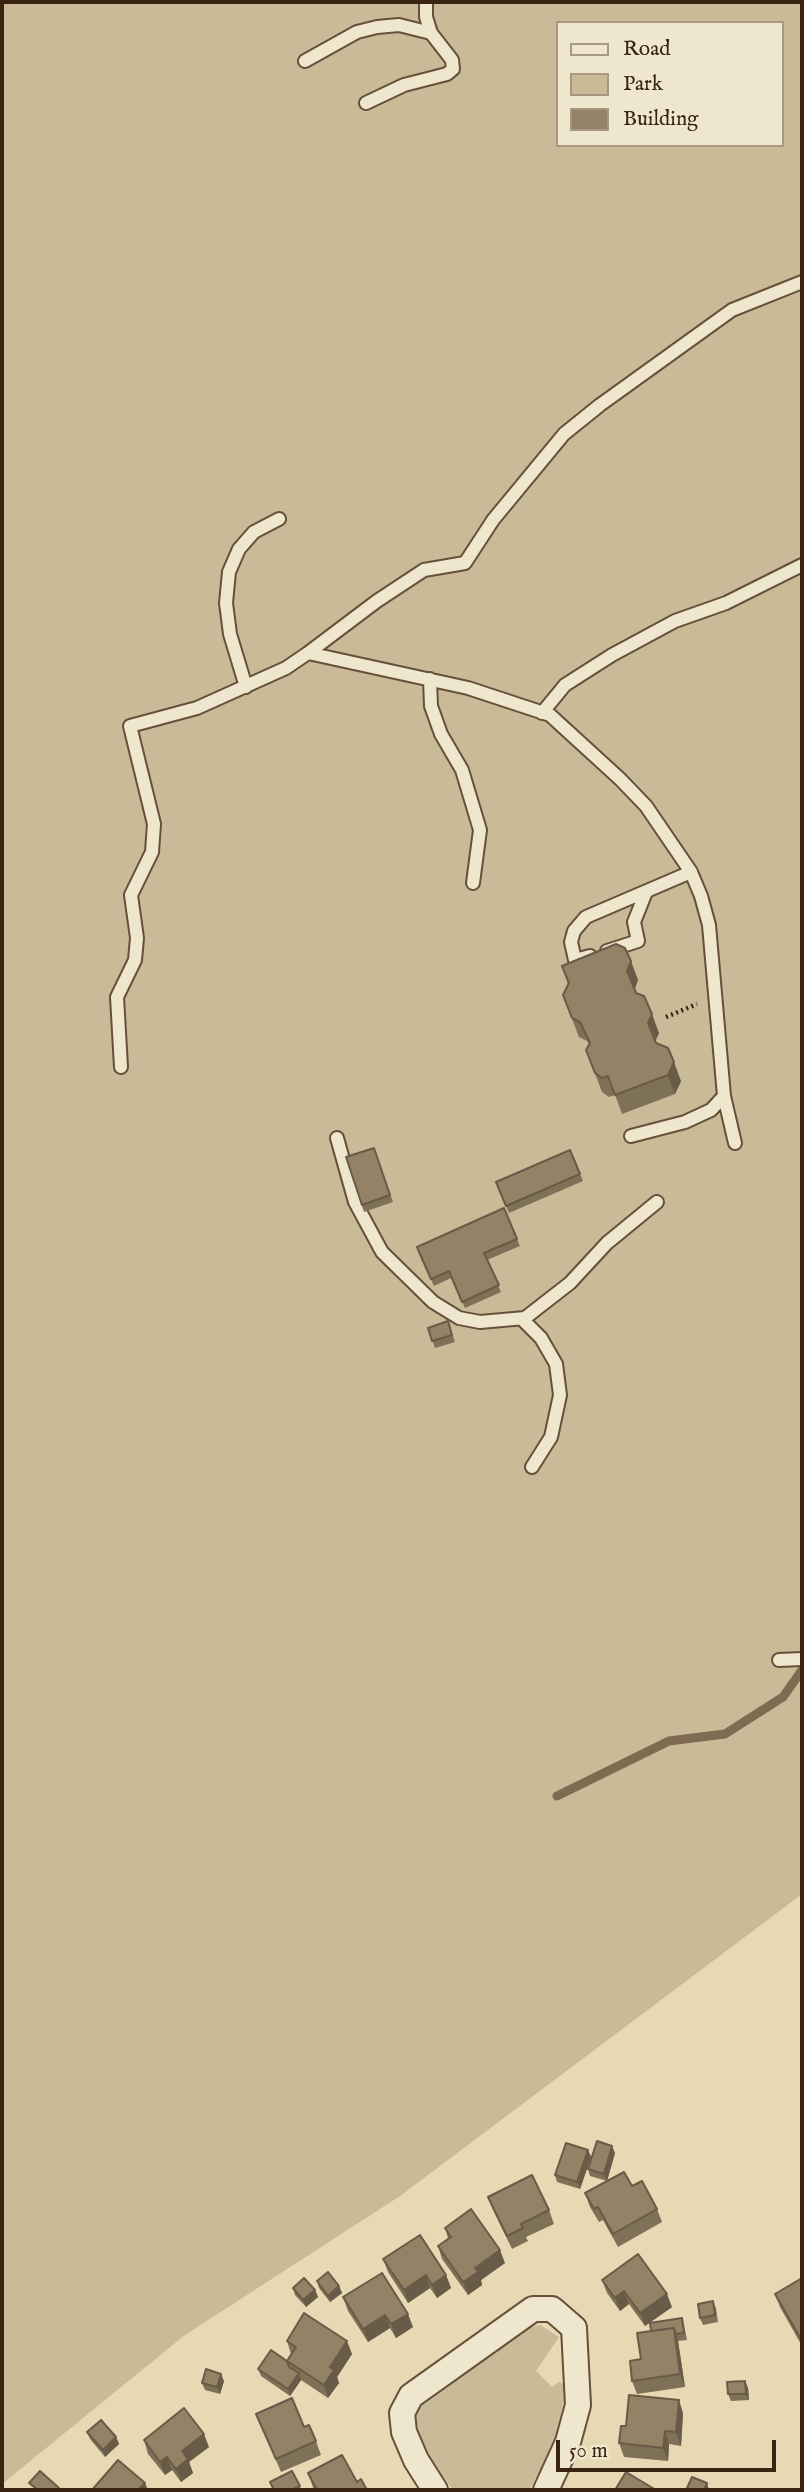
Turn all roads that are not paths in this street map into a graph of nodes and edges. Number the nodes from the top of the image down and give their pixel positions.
1 (426, 2) edge
2 (432, 33) junction
3 (304, 61) dead end
4 (366, 103) dead end
5 (802, 282) edge
6 (279, 519) dead end
7 (802, 565) edge
8 (308, 653) junction
9 (430, 679) junction
10 (246, 687) junction
11 (542, 713) junction
12 (691, 872) junction
13 (473, 883) dead end
14 (646, 892) junction
15 (121, 1066) dead end
16 (724, 1096) junction
17 (631, 1136) dead end
18 (337, 1138) dead end
19 (735, 1143) dead end
20 (657, 1202) dead end
21 (522, 1319) junction
22 (532, 1467) dead end
23 (800, 1659) edge
24 (779, 1660) dead end
25 (435, 2490) edge
26 (546, 2490) edge

1 - 2 lane
2 - 3 lane
2 - 4 lane
5 - 8 lane
6 - 10 lane
7 - 11 lane
8 - 9 lane
8 - 10 lane
9 - 11 lane
9 - 13 lane
10 - 15 lane
11 - 12 lane
12 - 14 lane
12 - 16 lane
14 - 14 lane
16 - 17 lane
16 - 19 lane
18 - 21 lane
20 - 21 lane
21 - 22 lane
23 - 24 lane
25 - 26 street

